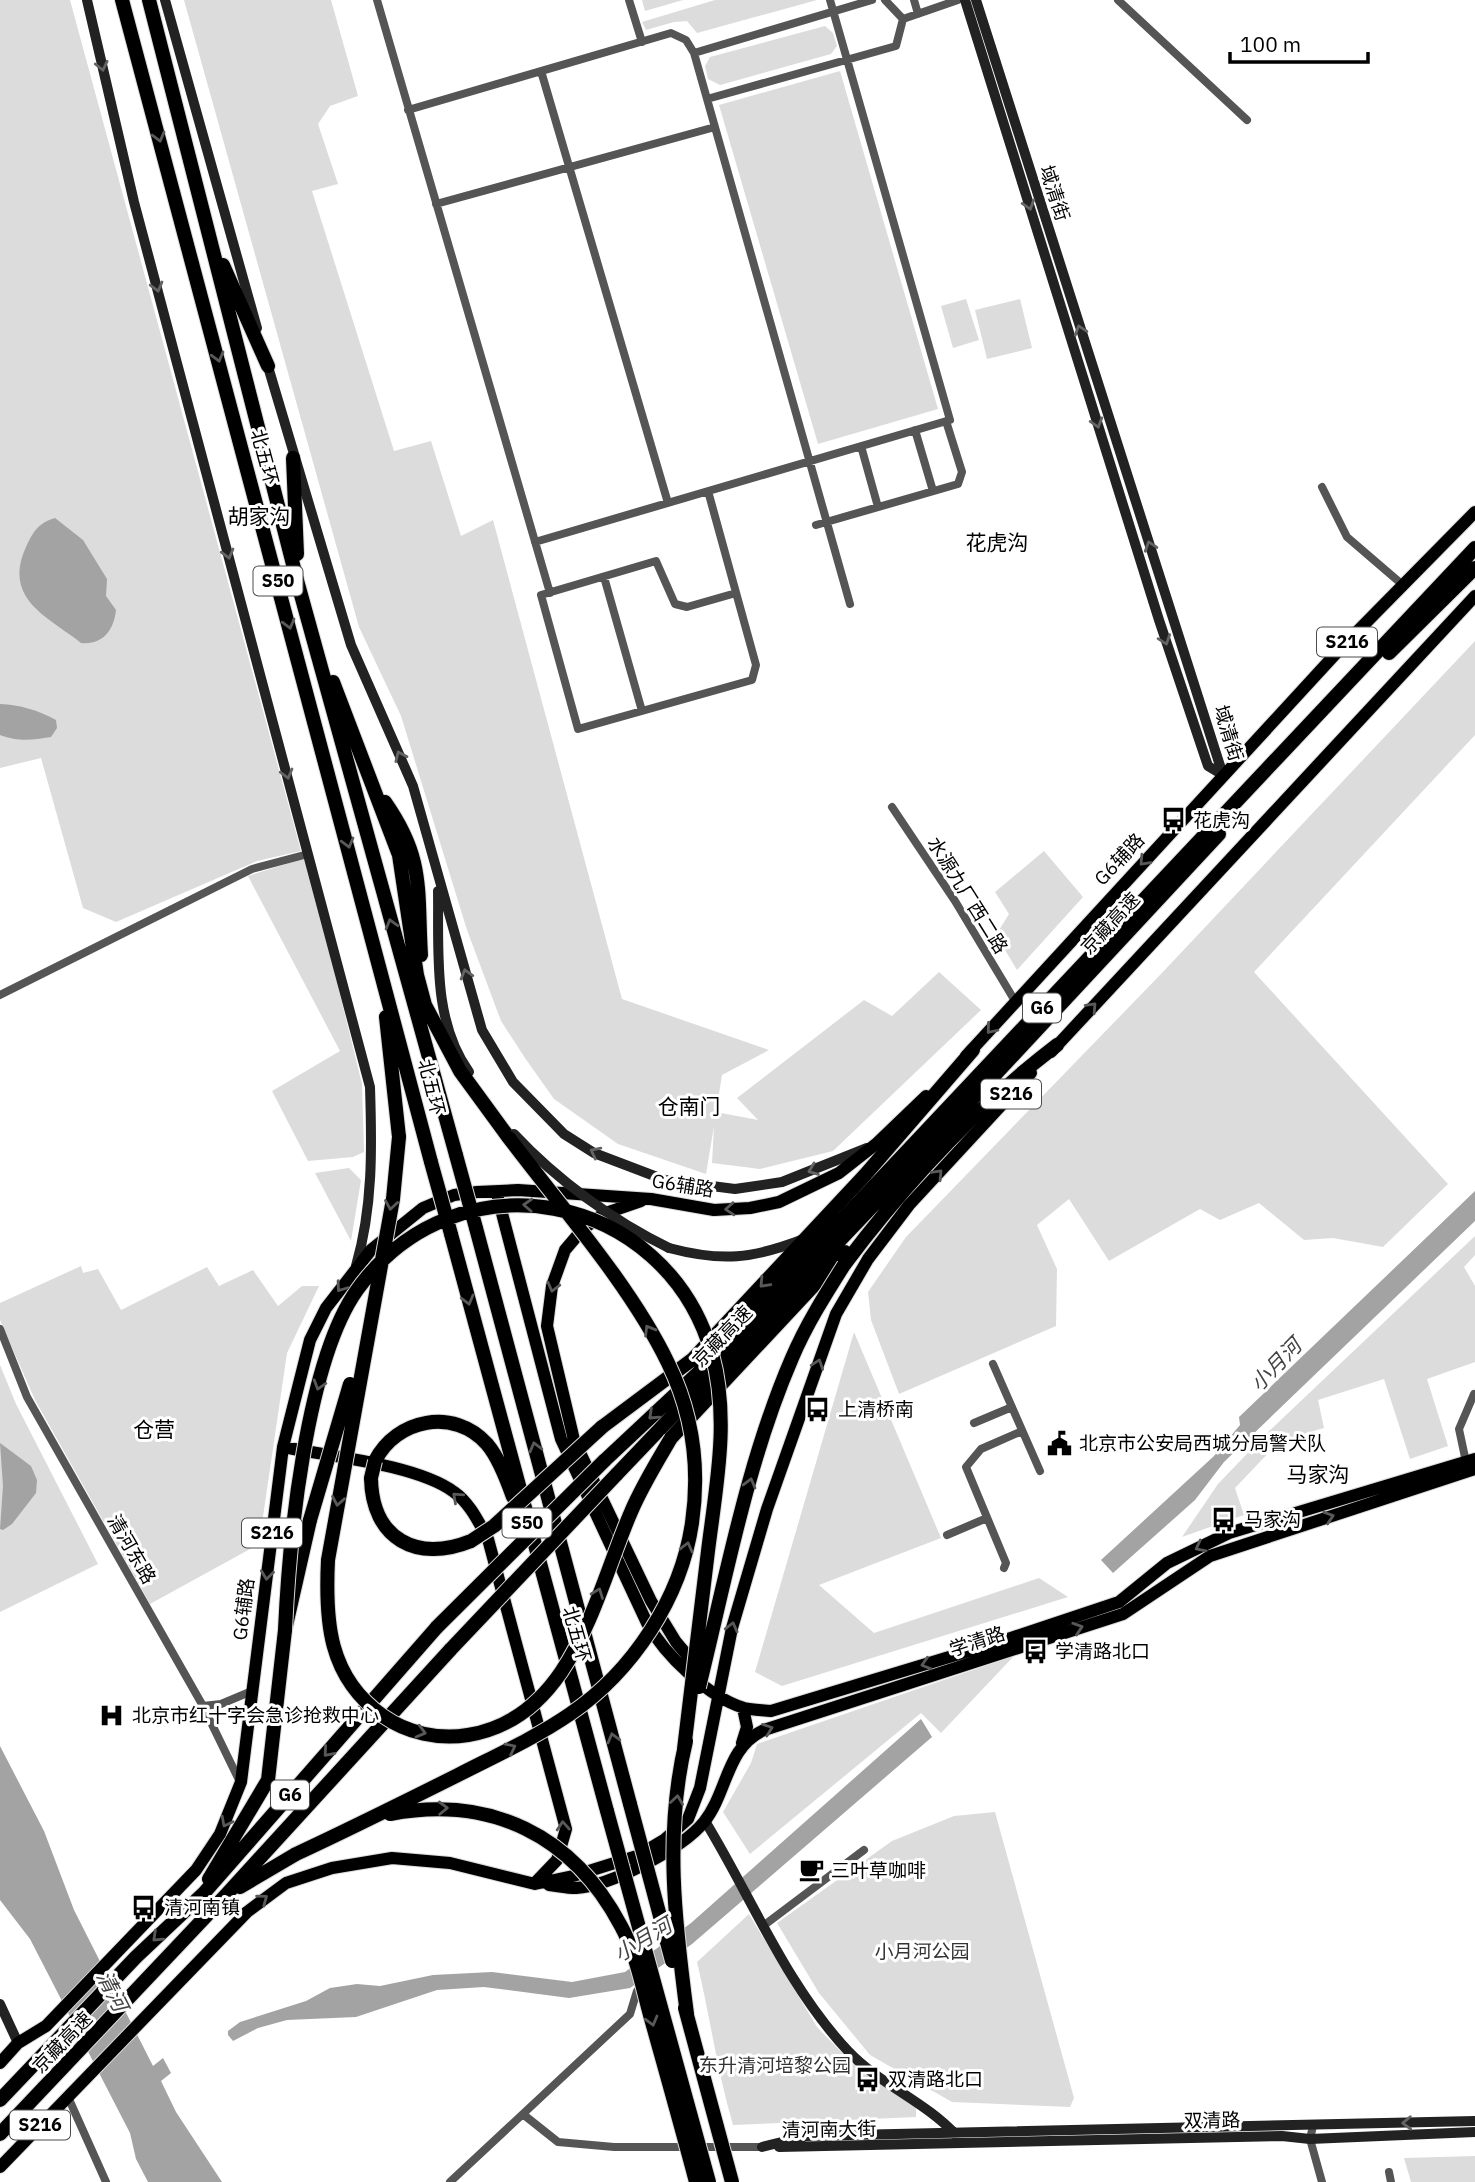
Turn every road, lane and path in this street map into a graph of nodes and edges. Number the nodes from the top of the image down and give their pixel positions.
1 (87, 0) edge
2 (122, 0) edge
3 (149, 0) edge
4 (166, 0) edge
5 (377, 0) edge
6 (629, 0) edge
7 (830, 0) edge
8 (872, 0) edge
9 (885, 0) edge
10 (914, 0) edge
11 (958, 0) edge
12 (965, 0) edge
13 (976, 0) edge
14 (1118, 0) edge
15 (833, 12) junction
16 (918, 14) junction
17 (903, 19) junction
18 (642, 42) junction
19 (694, 53) junction
20 (847, 60) junction
21 (541, 71) junction
22 (707, 99) junction
23 (408, 110) junction
24 (1247, 120) dead end
25 (715, 127) junction
26 (570, 167) junction
27 (436, 204) junction
28 (206, 226) junction
29 (268, 366) junction
30 (946, 421) junction
31 (915, 430) junction
32 (861, 446) junction
33 (293, 458) junction
34 (809, 461) junction
35 (1322, 487) dead end
36 (708, 491) junction
37 (933, 491) junction
38 (668, 503) junction
39 (878, 507) junction
40 (1475, 512) edge
41 (827, 522) junction
42 (816, 525) dead end
43 (535, 542) junction
44 (1475, 548) edge
45 (1475, 568) edge
46 (604, 577) junction
47 (1404, 586) junction
48 (300, 591) junction
49 (550, 593) junction
50 (736, 593) junction
51 (1475, 596) edge
52 (850, 604) dead end
53 (642, 711) junction
54 (1223, 775) junction
55 (892, 807) dead end
56 (308, 854) junction
57 (438, 877) junction
58 (376, 947) junction
59 (0, 995) edge
60 (1015, 1001) junction
61 (1057, 1045) junction
62 (973, 1050) junction
63 (512, 1136) junction
64 (876, 1144) junction
65 (496, 1191) junction
66 (651, 1199) junction
67 (882, 1214) junction
68 (804, 1239) junction
69 (356, 1266) junction
70 (0, 1329) edge
71 (365, 1339) junction
72 (993, 1364) dead end
73 (1474, 1394) edge
74 (1012, 1407) junction
75 (974, 1423) dead end
76 (1023, 1430) junction
77 (284, 1447) junction
78 (1472, 1463) edge
79 (1040, 1471) dead end
80 (987, 1518) junction
81 (947, 1535) dead end
82 (1004, 1568) dead end
83 (554, 1624) junction
84 (285, 1630) junction
85 (252, 1691) junction
86 (720, 1694) junction
87 (203, 1706) junction
88 (743, 1708) junction
89 (742, 1743) junction
90 (684, 1749) junction
91 (241, 1782) junction
92 (375, 1817) junction
93 (705, 1821) junction
94 (864, 1850) dead end
95 (535, 1884) junction
96 (204, 1894) junction
97 (226, 1895) junction
98 (763, 1926) junction
99 (638, 1991) dead end
100 (0, 2004) edge
101 (687, 2014) junction
102 (18, 2043) junction
103 (0, 2063) edge
104 (68, 2097) junction
105 (0, 2100) edge
106 (524, 2115) junction
107 (1475, 2121) edge
108 (1313, 2126) junction
109 (1475, 2132) edge
110 (954, 2133) junction
111 (0, 2134) edge
112 (1310, 2139) junction
113 (963, 2144) junction
114 (762, 2147) junction
115 (0, 2167) edge
116 (1389, 2172) dead end
117 (106, 2182) edge
118 (450, 2182) edge
119 (696, 2182) edge
120 (709, 2182) edge
121 (732, 2182) edge
122 (1322, 2182) edge
123 (1391, 2182) edge

1 -> 56 street
2 -> 58 highway, 北五环 / S50
3 - 28 highway, 北五环 / S50
4 - 29 street
5 - 23 street
6 - 18 street
7 - 15 street
8 - 15 street
9 - 17 street
10 - 16 street
11 - 16 street
12 -> 54 street, 域清街
54 -> 13 street, 域清街
14 - 24 street
15 - 19 street
15 - 20 street
16 - 17 street
17 - 20 street
18 - 19 street
18 - 21 street
19 - 22 street
20 - 22 street
20 - 30 street
21 - 23 street
21 - 26 street
22 - 25 street
23 - 27 street
25 - 26 street
25 - 34 street
26 - 27 street
26 - 38 street
27 - 43 street
28 - 29 highway
28 - 48 highway, 北五环 / S50
29 - 33 street
30 - 31 street
30 - 37 street
31 - 32 street
31 - 37 street
32 - 34 street
32 - 39 street
33 - 48 highway
57 -> 33 street
34 - 36 street
34 - 41 street
35 - 47 street
36 - 38 street
36 - 50 street
37 - 39 street
38 - 43 street
39 - 41 street
40 - 47 main road, G6辅路 / S216
41 - 42 street
41 - 52 street
43 - 49 street
44 -> 96 highway, 京藏高速 / G6, bridge
45 - 97 highway, 京藏高速 / G6, bridge
46 - 49 street
46 - 50 street
46 - 53 street
47 - 54 main road, G6辅路 / S216
48 - 63 highway
101 -> 48 highway, 北五环 / S50, bridge
49 - 53 street
50 - 53 street
61 -> 51 main road, S216
54 -> 60 main road, G6辅路 / S216
55 - 60 street, 水源九厂西二路
56 - 59 street
56 - 69 street
57 - 63 street
64 -> 57 street
58 -> 71 highway, bridge
58 -> 83 highway, 北五环 / S50, bridge
60 -> 62 main road, G6辅路 / S216
61 - 67 highway
86 -> 61 main road, S216
62 - 64 main road, G6辅路 / S216
62 - 68 highway
63 - 68 street, bridge
92 -> 63 highway, bridge
64 -> 66 main road, G6辅路 / S216
65 - 66 main road, G6辅路 / S216
65 - 69 main road, G6辅路 / S216
65 - 86 main road, 学清路
66 -> 86 main road
71 -> 67 highway, bridge
90 -> 67 highway, bridge
68 -> 83 highway, bridge
69 -> 77 main road, G6辅路 / S216
70 - 87 street, 清河东路
71 - 84 highway, bridge
72 - 74 street
73 - 78 street
74 - 75 street
74 - 76 street
76 - 79 street
76 - 80 street
77 -> 85 main road, G6辅路 / S216
95 -> 77 main road
78 -> 88 main road, 学清路
89 -> 78 main road, 学清路
80 - 81 street
80 - 82 street
83 - 120 highway, 北五环 / S50, bridge
90 -> 84 highway, bridge
84 - 96 highway
85 - 87 street
85 - 91 main road, G6辅路 / S216
86 - 88 main road, 学清路
86 - 95 main road, S216
87 - 91 street, 清河东路
88 - 89 main road
89 - 93 main road
101 -> 90 highway, bridge
91 -> 102 main road, G6辅路 / S216
92 - 97 highway, bridge
92 -> 119 highway, bridge
93 - 95 main road
93 - 98 street
94 - 98 street
104 -> 95 main road, S216
96 -> 105 highway, 京藏高速 / G6
97 - 111 highway, 京藏高速 / G6
98 - 110 street
99 - 106 street
100 - 102 street
101 - 121 highway, 北五环 / S50, bridge
102 - 103 main road
104 - 115 main road, S216
104 - 117 street
106 - 114 street
106 - 118 street
107 -> 108 street, 双清路
108 - 110 street, 双清路
108 - 112 street
109 - 112 street, 双清路
110 - 113 street
110 - 114 street, 清河南大街
112 - 113 street, 双清路
112 - 122 street
113 - 114 street, 清河南大街
116 - 123 street

